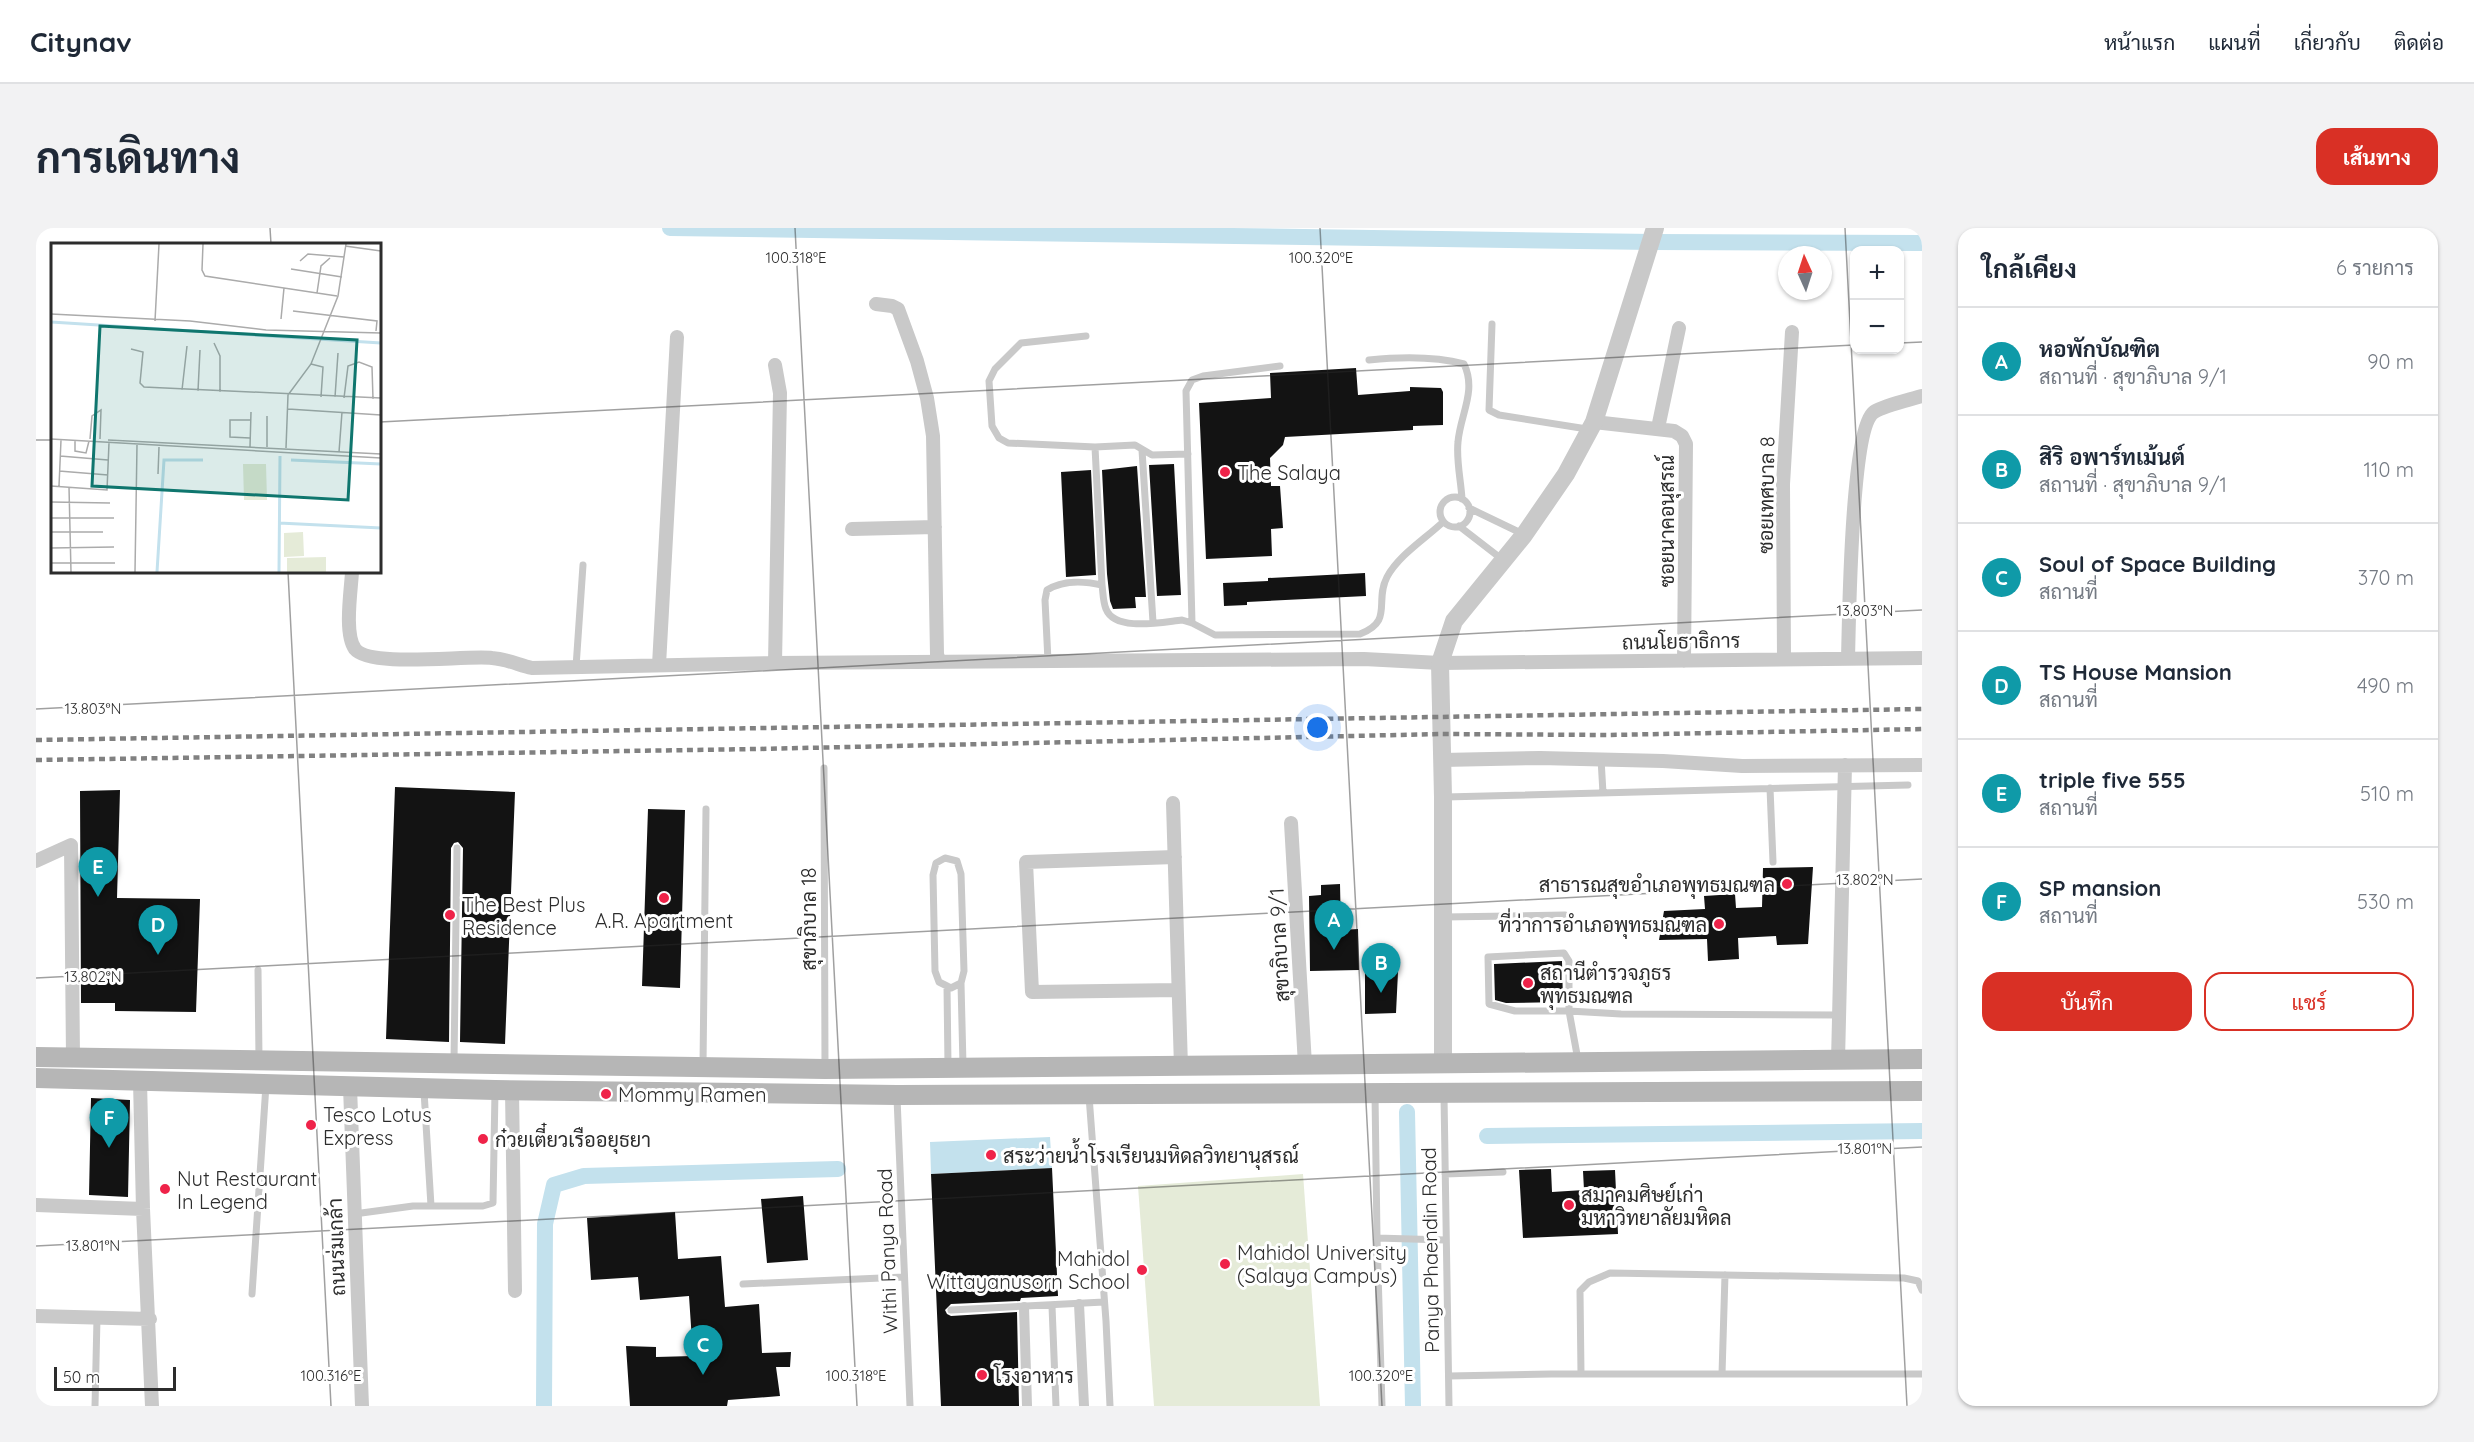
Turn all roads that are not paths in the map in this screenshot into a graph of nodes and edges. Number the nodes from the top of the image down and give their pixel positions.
1 (1655, 228) edge
2 (876, 304) dead end
3 (1492, 324) dead end
4 (1679, 328) dead end
5 (1792, 333) dead end
6 (1086, 336) dead end
7 (677, 337) dead end
8 (1369, 360) dead end
9 (775, 364) dead end
10 (1280, 366) dead end
11 (1922, 396) edge
12 (1592, 426) junction
13 (1658, 428) junction
14 (1095, 447) junction
15 (1142, 450) junction
16 (1188, 454) junction
17 (1462, 499) junction
18 (1469, 508) junction
19 (1443, 522) junction
20 (935, 526) junction
21 (1459, 526) junction
22 (852, 529) dead end
23 (1524, 535) junction
24 (1503, 560) junction
25 (582, 565) dead end
26 (352, 573) edge
27 (1102, 585) junction
28 (1153, 622) junction
29 (1192, 623) junction
30 (1922, 658) edge
31 (1784, 659) junction
32 (1848, 659) junction
33 (1048, 661) junction
34 (1684, 661) junction
35 (939, 662) junction
36 (775, 663) junction
37 (1440, 663) junction
38 (659, 665) junction
39 (576, 667) junction
40 (1601, 759) junction
41 (1442, 760) junction
42 (1845, 765) junction
43 (1922, 765) edge
44 (824, 768) dead end
45 (1908, 785) dead end
46 (1843, 787) junction
47 (1770, 788) junction
48 (1603, 793) junction
49 (1443, 797) junction
50 (1173, 803) dead end
51 (706, 809) dead end
52 (1291, 823) dead end
53 (457, 848) dead end
54 (1175, 857) junction
55 (36, 861) edge
56 (1773, 862) dead end
57 (1565, 915) dead end
58 (1443, 917) junction
59 (258, 970) dead end
60 (961, 984) junction
61 (947, 986) junction
62 (1178, 990) junction
63 (1569, 1011) junction
64 (1839, 1015) junction
65 (36, 1057) edge
66 (73, 1058) junction
67 (141, 1059) junction
68 (1922, 1059) edge
69 (1838, 1060) junction
70 (259, 1061) junction
71 (454, 1063) junction
72 (1579, 1063) junction
73 (1443, 1064) junction
74 (1305, 1065) junction
75 (1181, 1067) junction
76 (703, 1068) junction
77 (955, 1068) junction
78 (825, 1069) junction
79 (36, 1078) edge
80 (140, 1081) junction
81 (266, 1085) junction
82 (350, 1087) junction
83 (424, 1088) junction
84 (503, 1090) junction
85 (1922, 1091) edge
86 (1838, 1092) junction
87 (1375, 1094) junction
88 (1444, 1094) junction
89 (897, 1095) junction
90 (1089, 1096) junction
91 (1503, 1172) dead end
92 (1445, 1174) junction
93 (36, 1205) edge
94 (431, 1206) junction
95 (143, 1209) junction
96 (354, 1214) junction
97 (1377, 1238) junction
98 (1445, 1240) junction
99 (1725, 1275) junction
100 (904, 1277) junction
101 (742, 1284) dead end
102 (1922, 1290) edge
103 (515, 1291) dead end
104 (252, 1294) dead end
105 (1104, 1302) junction
106 (1079, 1304) junction
107 (1052, 1306) junction
108 (1024, 1307) junction
109 (951, 1310) dead end
110 (36, 1316) edge
111 (97, 1318) junction
112 (150, 1319) junction
113 (1581, 1374) junction
114 (1722, 1374) junction
115 (1922, 1374) edge
116 (1449, 1376) junction
117 (95, 1406) edge
118 (152, 1406) edge
119 (362, 1406) edge
120 (910, 1406) edge
121 (1027, 1406) edge
122 (1056, 1406) edge
123 (1084, 1406) edge
124 (1110, 1406) edge
125 (1382, 1406) edge
126 (1449, 1406) edge

1 - 12 street
2 - 20 street
3 - 12 lane
4 - 13 street
5 - 31 street, ซอยเทศบาล 8
6 - 14 lane
7 - 38 street
8 - 17 lane
9 - 36 street
10 - 16 lane
11 - 32 street
12 - 13 street, ซอยนาคอนุสรณ์
12 - 23 street
13 - 34 street, ซอยนาคอนุสรณ์
14 - 15 lane
14 - 27 lane
15 - 16 lane
15 - 28 lane
16 - 29 lane
17 - 18 lane
17 - 19 lane
18 - 21 lane
18 - 23 lane
19 - 21 lane
19 - 29 lane
20 - 22 street
20 - 35 street
21 - 24 lane
23 - 24 street
24 - 37 street
25 - 39 lane
26 - 39 street, ถนนโยธาธิการ
27 - 28 lane
27 - 33 lane
28 - 29 lane
30 - 32 street, ถนนโยธาธิการ
31 - 32 street, ถนนโยธาธิการ
31 - 34 street, ถนนโยธาธิการ
33 - 35 street, ถนนโยธาธิการ
33 - 37 street, ถนนโยธาธิการ
34 - 37 street, ถนนโยธาธิการ
35 - 36 street, ถนนโยธาธิการ
36 - 38 street, ถนนโยธาธิการ
37 - 41 street
38 - 39 street, ถนนโยธาธิการ
40 - 41 street
40 - 42 street
40 - 48 lane
41 - 49 street
42 - 43 street
42 - 46 street
44 - 78 lane, สุขาภิบาล 18
45 - 46 lane
46 - 47 lane
46 - 64 street
47 - 48 lane
47 - 56 lane
48 - 49 lane
49 - 58 street
50 - 54 street
51 - 76 lane
52 - 74 street, สุขาภิบาล 9/1
53 - 71 lane
54 - 62 street
54 - 62 street
55 - 66 street
57 - 58 lane
58 - 73 street
59 - 70 lane
60 - 61 lane
60 - 61 lane
60 - 77 lane
61 - 77 lane
62 - 75 street
63 - 63 lane
63 - 64 lane
63 - 72 lane
64 - 69 street
65 - 66 main road
66 - 67 main road
67 - 70 main road
67 - 80 main road
68 - 69 main road
69 - 72 main road
69 - 86 main road
70 - 71 main road
71 - 76 main road
72 - 73 main road
73 - 74 main road
73 - 88 main road
74 - 75 main road
75 - 77 main road
76 - 78 main road
77 - 78 main road
79 - 80 main road
80 - 81 main road
80 - 95 street
81 - 82 main road
81 - 104 lane
82 - 83 main road
82 - 96 street, ถนนร่มเกล้า
83 - 84 main road
83 - 94 lane
84 - 89 main road
84 - 94 lane
84 - 103 street
85 - 86 main road
86 - 88 main road
87 - 88 main road
87 - 90 main road
87 - 97 lane
88 - 92 lane, Panya Phaendin Road
89 - 90 main road
89 - 100 lane, Withi Panya Road
90 - 105 lane
91 - 92 lane
92 - 98 lane, Panya Phaendin Road
93 - 95 street
94 - 96 lane
95 - 112 street
96 - 119 street, ถนนร่มเกล้า
97 - 98 lane
97 - 125 lane
98 - 116 lane, Panya Phaendin Road
99 - 102 lane
99 - 113 lane
99 - 114 lane
100 - 101 lane
100 - 120 lane, Withi Panya Road
105 - 106 lane
105 - 124 lane
106 - 107 lane
106 - 123 street
107 - 108 lane
107 - 122 lane
108 - 109 lane
108 - 121 street
110 - 111 street
111 - 112 street
111 - 117 lane
112 - 118 street
113 - 114 lane
113 - 116 lane
114 - 115 lane
116 - 126 lane, Panya Phaendin Road

